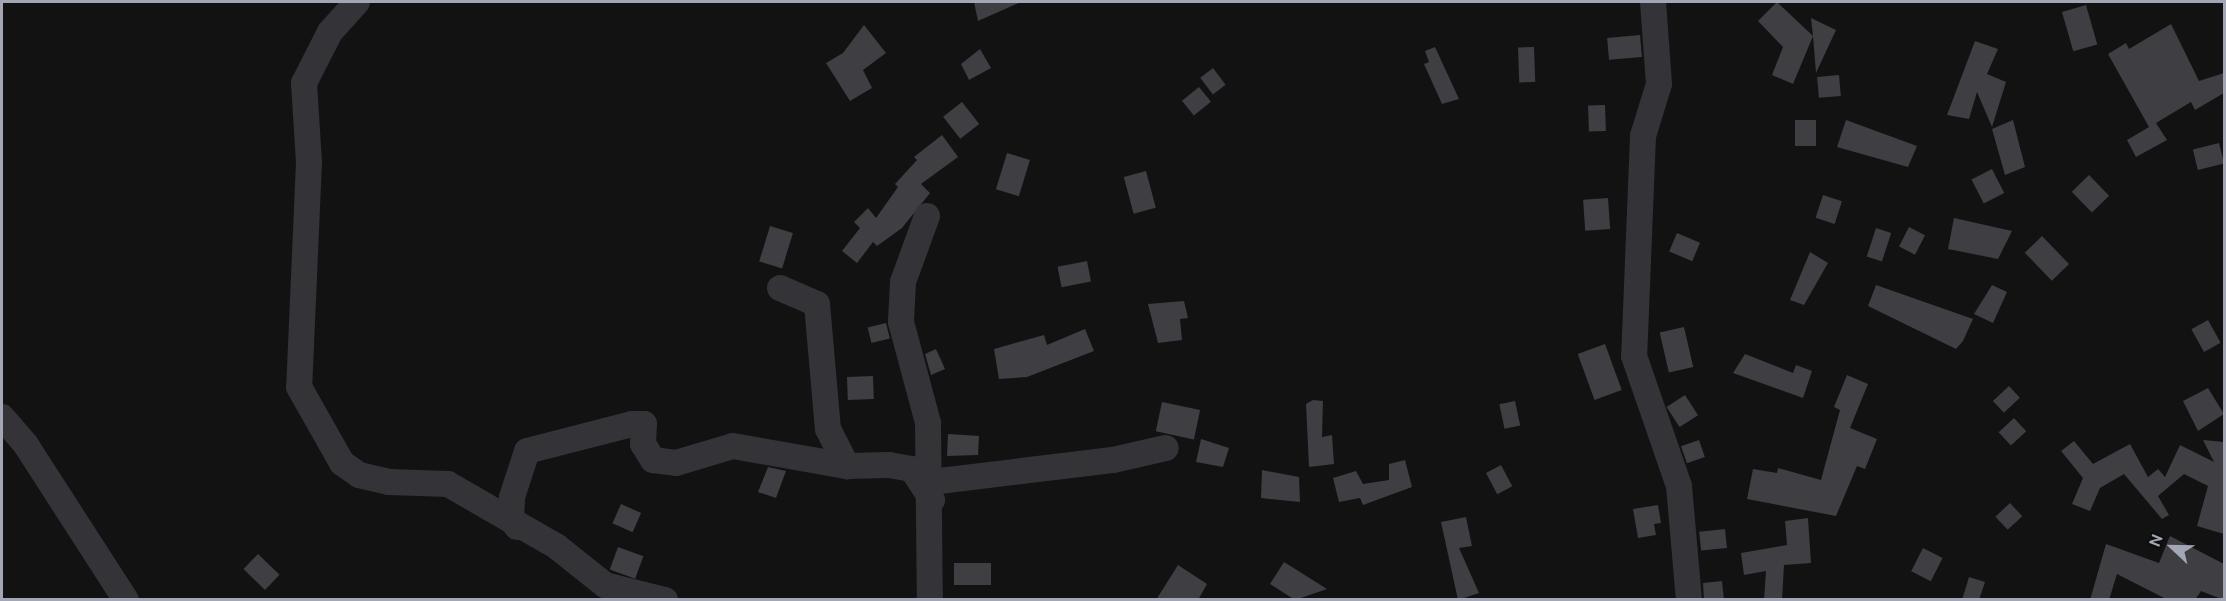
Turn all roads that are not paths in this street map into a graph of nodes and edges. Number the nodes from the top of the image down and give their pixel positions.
1 (357, 2) edge
2 (1653, 2) edge
3 (927, 216) dead end
4 (780, 288) dead end
5 (2, 417) edge
6 (1166, 448) dead end
7 (847, 466) junction
8 (931, 491) junction
9 (512, 497) junction
10 (485, 506) junction
11 (517, 527) junction
12 (126, 600) edge
13 (665, 600) edge
14 (930, 600) edge
15 (1689, 600) edge

1 - 10 street
2 - 15 street
3 - 8 street
4 - 7 street
5 - 12 street
6 - 8 street
7 - 8 street
7 - 9 street
8 - 14 street
9 - 10 street
9 - 11 street
10 - 11 street
11 - 13 street

